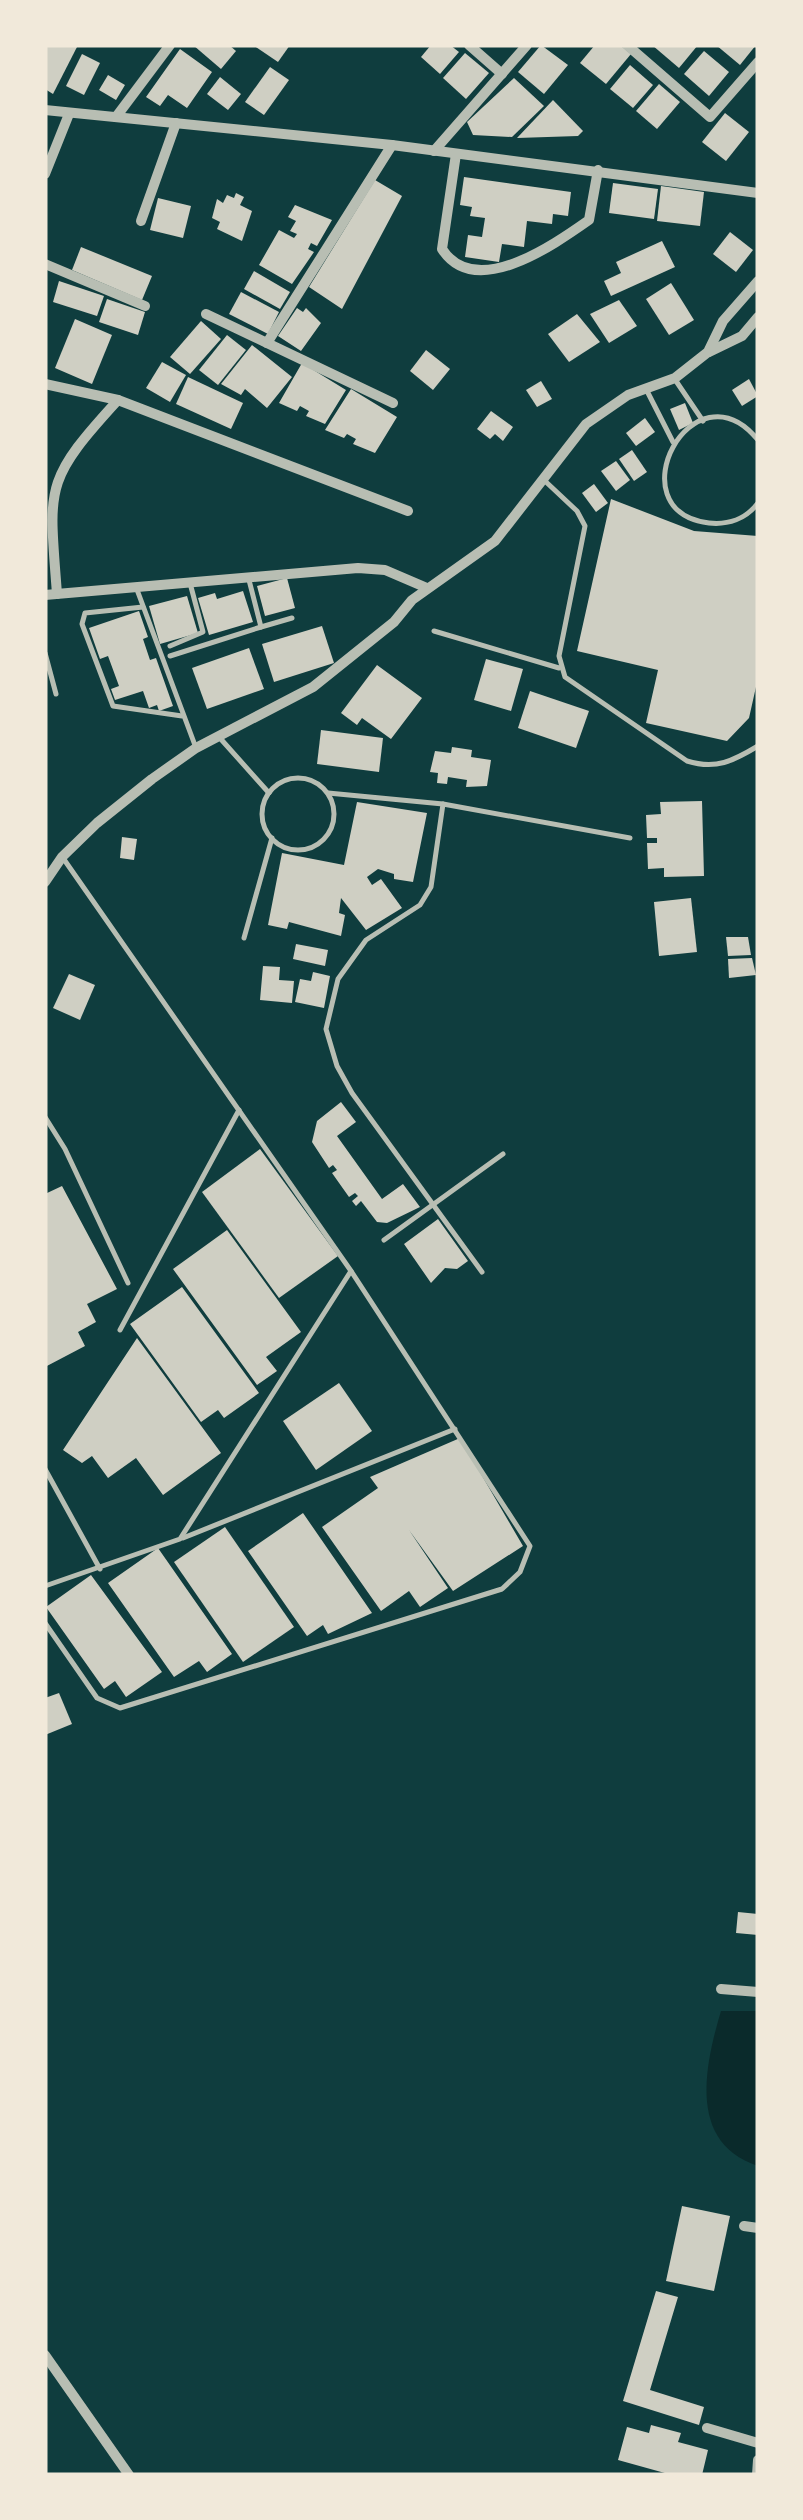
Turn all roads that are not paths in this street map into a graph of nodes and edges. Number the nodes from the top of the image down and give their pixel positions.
1 (170, 45) edge
2 (469, 45) edge
3 (527, 45) edge
4 (627, 45) edge
5 (758, 62) edge
6 (502, 74) junction
7 (45, 110) edge
8 (69, 114) junction
9 (116, 117) junction
10 (176, 123) junction
11 (392, 145) junction
12 (434, 151) junction
13 (456, 154) junction
14 (598, 170) junction
15 (45, 174) edge
16 (758, 193) edge
17 (141, 221) dead end
18 (45, 264) edge
19 (758, 282) edge
20 (146, 306) dead end
21 (206, 314) dead end
22 (758, 317) edge
23 (724, 321) junction
24 (742, 336) junction
25 (268, 343) junction
26 (708, 352) junction
27 (674, 378) junction
28 (45, 384) edge
29 (646, 388) junction
30 (118, 400) junction
31 (393, 403) dead end
32 (702, 421) junction
33 (756, 436) edge
34 (674, 442) junction
35 (543, 480) junction
36 (758, 504) edge
37 (408, 512) dead end
38 (248, 577) junction
39 (190, 582) junction
40 (136, 587) junction
41 (427, 588) junction
42 (51, 595) edge
43 (142, 607) junction
44 (292, 618) dead end
45 (261, 627) junction
46 (434, 631) dead end
47 (170, 646) dead end
48 (45, 653) edge
49 (170, 656) dead end
50 (559, 668) junction
51 (56, 694) dead end
52 (182, 716) junction
53 (219, 737) junction
54 (758, 746) edge
55 (196, 748) junction
56 (269, 792) junction
57 (328, 793) junction
58 (443, 804) junction
59 (272, 838) junction
60 (630, 838) dead end
61 (62, 857) junction
62 (45, 882) edge
63 (244, 938) dead end
64 (240, 1110) junction
65 (45, 1117) edge
66 (504, 1154) dead end
67 (434, 1208) junction
68 (384, 1240) dead end
69 (351, 1271) junction
70 (482, 1272) dead end
71 (128, 1284) dead end
72 (120, 1330) dead end
73 (454, 1429) junction
74 (45, 1469) edge
75 (180, 1539) junction
76 (100, 1569) junction
77 (45, 1586) edge
78 (45, 1622) edge
79 (722, 1989) dead end
80 (758, 1992) edge
81 (744, 2226) dead end
82 (758, 2228) edge
83 (45, 2356) edge
84 (707, 2428) dead end
85 (758, 2443) edge
86 (758, 2460) edge
87 (129, 2475) edge
88 (757, 2475) edge

1 - 9 street
2 - 6 street
3 - 6 street
4 - 5 street
6 - 12 street
7 - 8 street
8 - 9 street
8 - 15 street
9 - 10 street
10 - 11 street
10 - 17 street
11 - 12 street
11 - 25 street
12 - 13 street
13 - 14 street
13 - 14 street
14 - 16 street
18 - 20 street
19 - 23 street
21 - 25 street
22 - 24 street
23 - 24 street
23 - 26 street
24 - 26 street
25 - 31 street
26 - 27 street
27 - 29 street
27 - 32 lane
28 - 30 street
29 - 34 lane
29 - 35 street
30 - 37 street
30 - 42 street
32 - 33 lane
32 - 34 lane
34 - 36 lane
35 - 41 street
35 - 50 lane
38 - 39 street
38 - 41 street
38 - 45 lane
39 - 40 street
39 - 47 lane
40 - 42 street
40 - 43 lane
41 - 53 street
43 - 52 lane
43 - 52 lane
44 - 45 lane
45 - 49 lane
46 - 50 lane
48 - 51 lane
50 - 54 lane
52 - 55 lane
53 - 55 street
53 - 56 lane
55 - 61 street
56 - 57 lane
56 - 59 lane
57 - 58 lane
57 - 59 lane
58 - 60 lane
58 - 67 lane
59 - 63 lane
61 - 62 street
61 - 64 lane
64 - 69 lane
64 - 72 lane
65 - 71 lane
66 - 67 lane
67 - 68 lane
67 - 70 lane
69 - 73 lane
69 - 75 lane
73 - 75 lane
73 - 78 lane
74 - 76 lane
75 - 76 lane
76 - 77 lane
79 - 80 street
81 - 82 street
83 - 87 street
84 - 85 street
86 - 88 street

